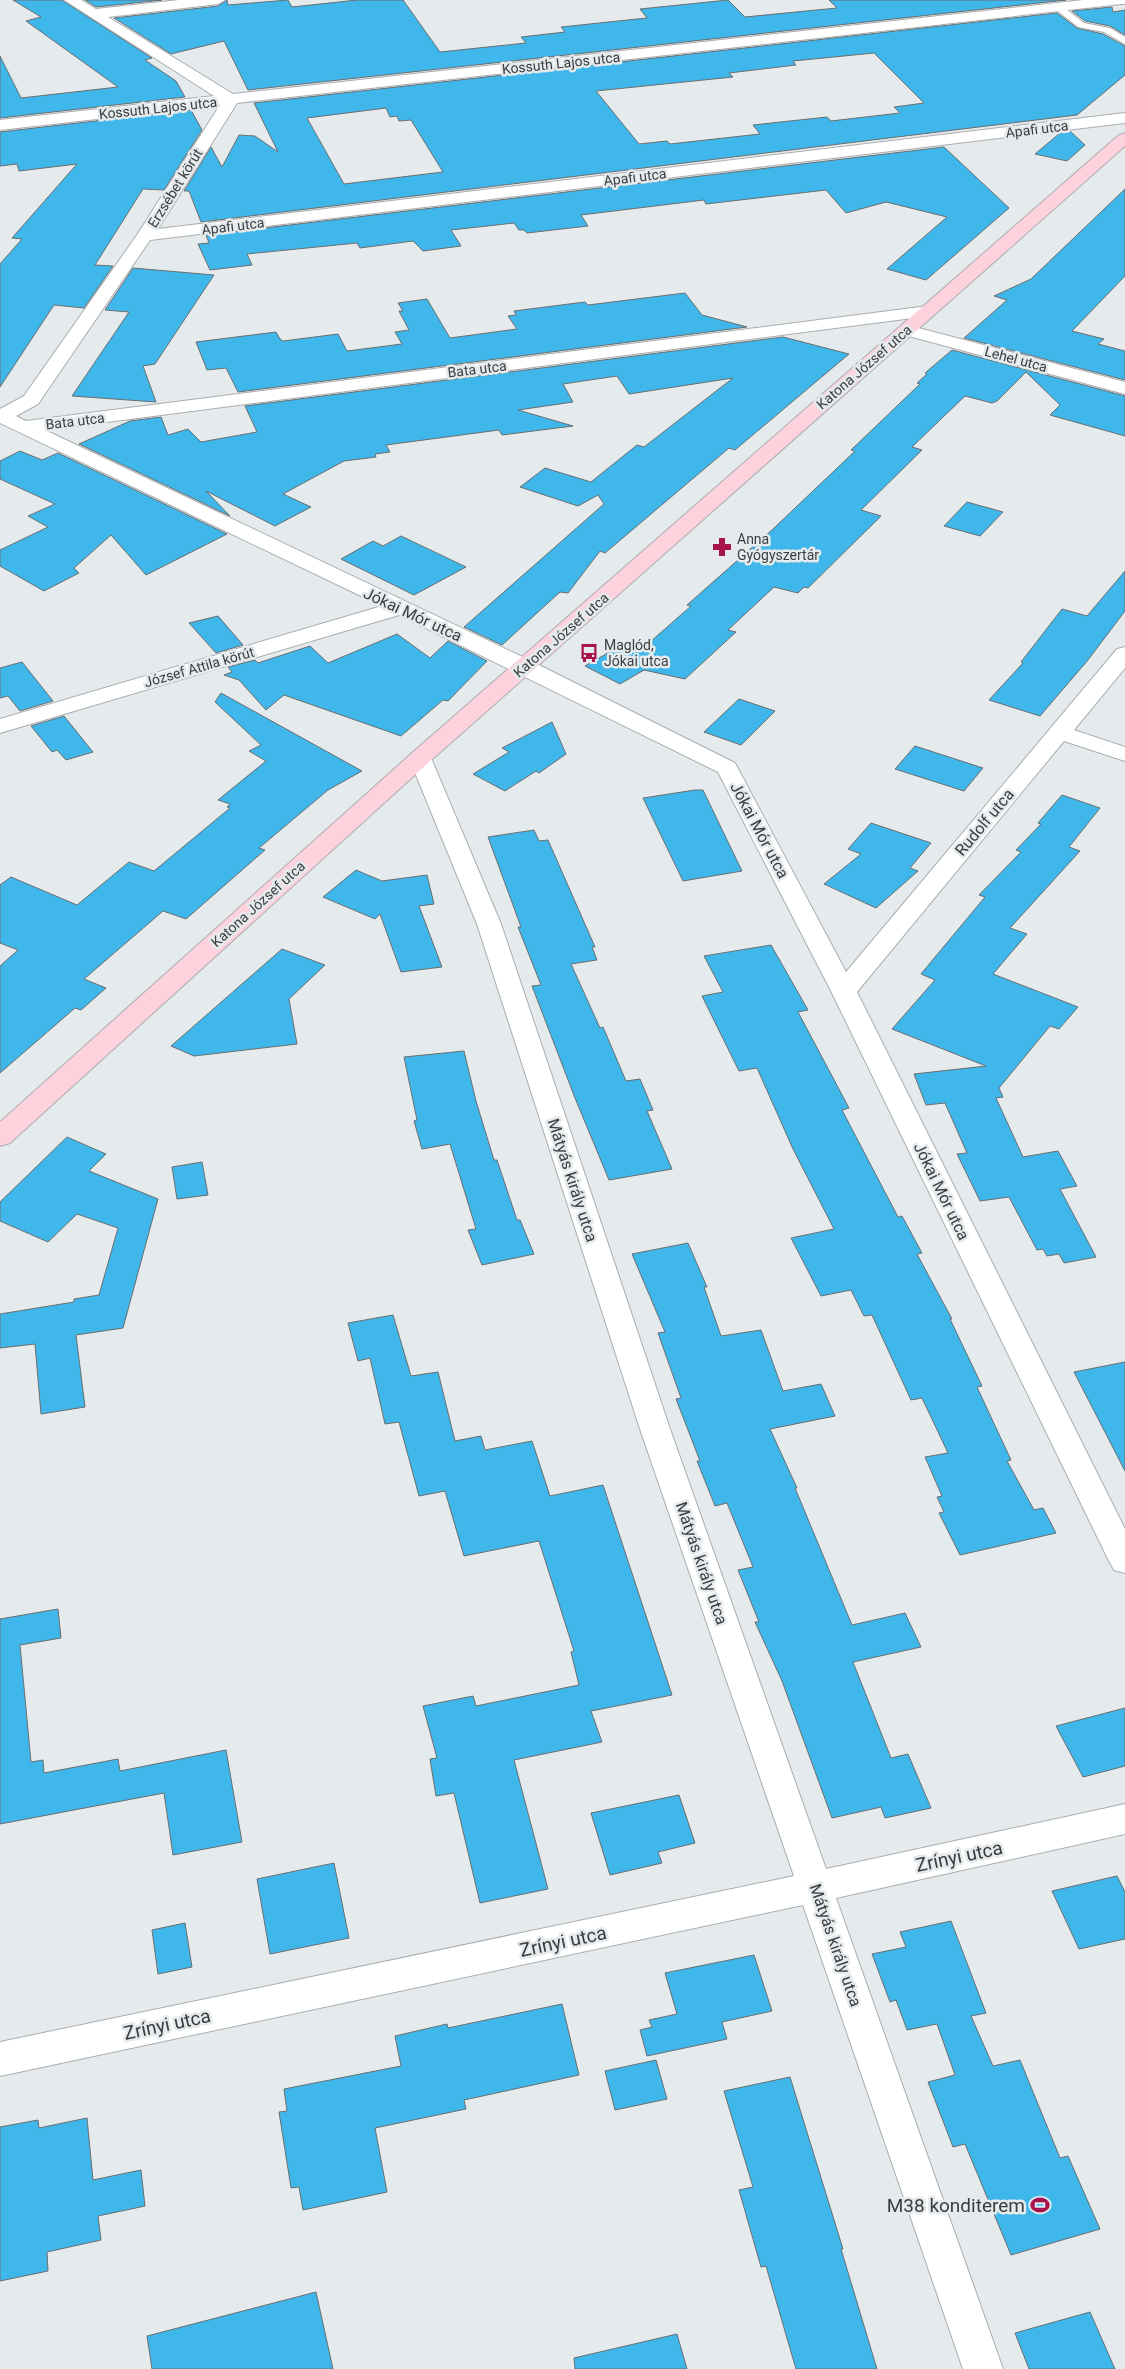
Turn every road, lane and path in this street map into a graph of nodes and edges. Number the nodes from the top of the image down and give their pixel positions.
1 (72, 0) edge
2 (218, 0) edge
3 (1122, 0) edge
4 (1058, 7) junction
5 (94, 14) junction
6 (1125, 42) edge
7 (230, 100) junction
8 (1125, 118) edge
9 (0, 125) edge
10 (1125, 138) edge
11 (145, 236) junction
12 (928, 311) junction
13 (907, 330) junction
14 (1125, 388) edge
15 (0, 416) edge
16 (26, 427) junction
17 (399, 608) junction
18 (1125, 654) edge
19 (525, 667) junction
20 (0, 726) edge
21 (1058, 732) junction
22 (1125, 754) edge
23 (420, 758) junction
24 (844, 991) junction
25 (0, 1137) edge
26 (1125, 1562) edge
27 (1125, 1819) edge
28 (816, 1888) junction
29 (0, 2058) edge
30 (983, 2369) edge

1 - 5 street
2 - 5 street
3 - 4 street, Kossuth Lajos utca
4 - 6 lane
4 - 7 street, Kossuth Lajos utca
5 - 7 street
7 - 9 street, Kossuth Lajos utca
7 - 11 street, Erzsébet körút
8 - 11 street, Apafi utca
10 - 12 main road, Katona József utca
11 - 15 street, Erzsébet körút
12 - 13 main road, Katona József utca
12 - 16 street, Bata utca
13 - 14 street, Lehel utca
13 - 19 main road, Katona József utca
15 - 16 street, Jókai Mór utca
16 - 17 street, Jókai Mór utca
17 - 19 street, Jókai Mór utca
17 - 20 street, József Attila körút
18 - 21 street, Rudolf utca
19 - 23 main road, Katona József utca
19 - 24 street, Jókai Mór utca
21 - 22 street
21 - 24 street, Rudolf utca
23 - 25 main road, Katona József utca
23 - 28 street, Mátyás király utca
24 - 26 street, Jókai Mór utca
27 - 28 street, Zrínyi utca
28 - 29 street, Zrínyi utca
28 - 30 street, Mátyás király utca

